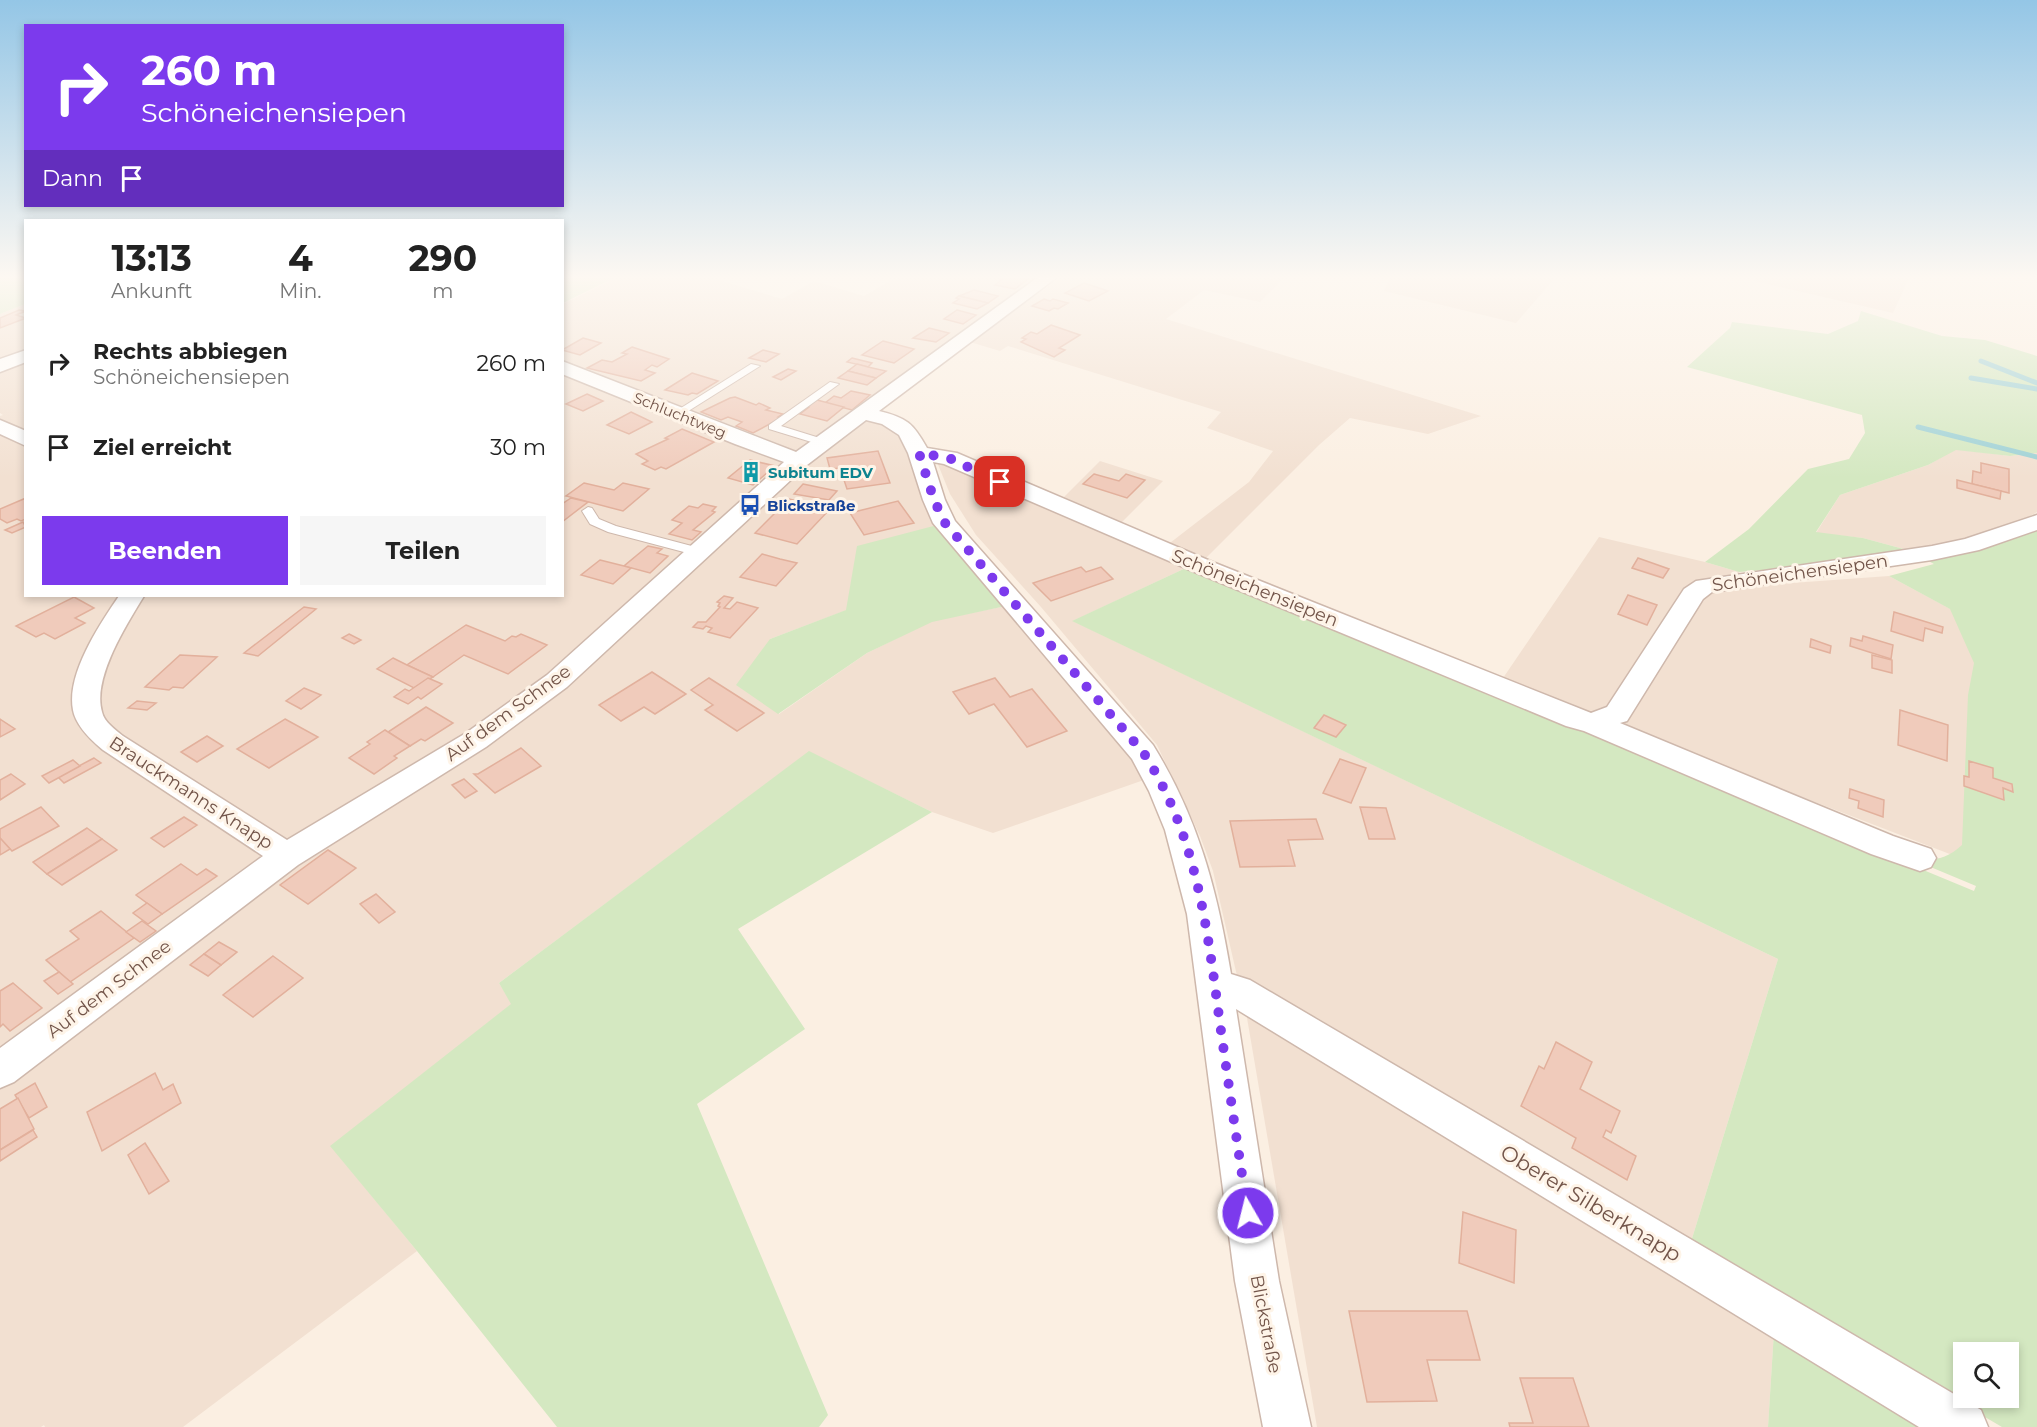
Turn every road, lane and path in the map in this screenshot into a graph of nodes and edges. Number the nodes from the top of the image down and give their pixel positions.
1 (956, 345) edge
2 (24, 356) edge
3 (0, 366) edge
4 (755, 366) dead end
5 (564, 368) edge
6 (834, 384) dead end
7 (678, 413) junction
8 (862, 413) junction
9 (0, 426) edge
10 (24, 440) edge
11 (822, 442) junction
12 (919, 453) junction
13 (799, 460) junction
14 (588, 511) dead end
15 (2037, 522) edge
16 (699, 552) junction
17 (130, 597) edge
18 (1592, 723) junction
19 (287, 856) junction
20 (1920, 858) dead end
21 (1215, 986) junction
22 (0, 1070) edge
23 (1287, 1427) edge
24 (1964, 1427) edge

1 - 8 street, Auf dem Schnee
2 - 3 street
4 - 7 lane
5 - 7 street, Schluchtweg
6 - 11 lane
7 - 13 street, Schluchtweg
8 - 11 street, Auf dem Schnee
8 - 12 street, Blickstraße
9 - 10 street
11 - 13 street, Auf dem Schnee
12 - 18 street, Schöneichensiepen
12 - 21 street, Blickstraße
13 - 16 street, Auf dem Schnee
14 - 16 lane
15 - 18 street, Schöneichensiepen
16 - 19 street, Auf dem Schnee
17 - 19 street, Brauckmanns Knapp
18 - 20 street, Schöneichensiepen
19 - 22 street, Auf dem Schnee
21 - 23 street, Blickstraße
21 - 24 street, Oberer Silberknapp

